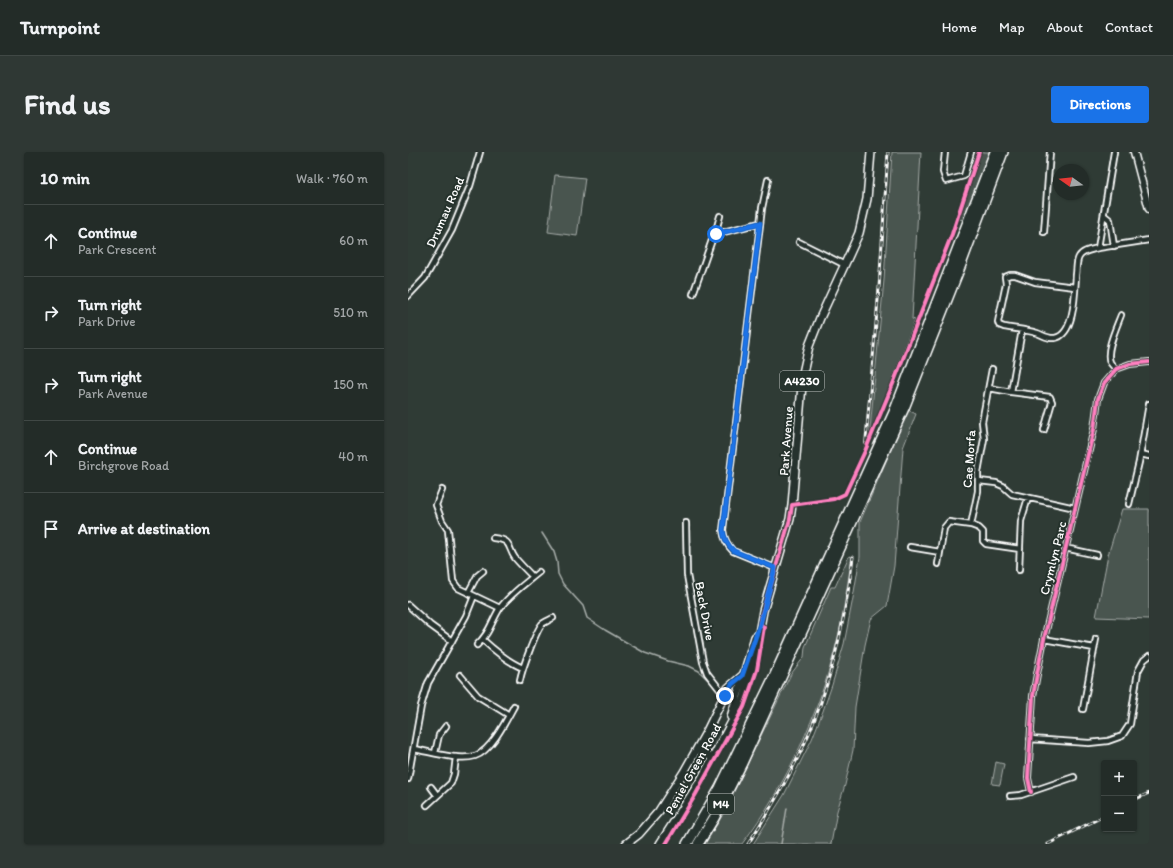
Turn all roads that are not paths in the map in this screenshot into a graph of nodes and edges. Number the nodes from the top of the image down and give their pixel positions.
1 (480, 152) edge
2 (871, 152) edge
3 (945, 152) edge
4 (971, 152) edge
5 (996, 152) edge
6 (1003, 152) edge
7 (1050, 152) edge
8 (1114, 152) edge
9 (1134, 152) edge
10 (768, 180) dead end
11 (1149, 209) edge
12 (720, 216) dead end
13 (1105, 216) junction
14 (760, 223) junction
15 (1044, 232) dead end
16 (716, 234) junction
17 (1149, 240) edge
18 (799, 242) dead end
19 (1114, 246) junction
20 (1098, 248) junction
21 (845, 265) junction
22 (1075, 287) junction
23 (693, 294) dead end
24 (408, 296) edge
25 (1121, 316) dead end
26 (1022, 330) junction
27 (1149, 362) edge
28 (992, 368) dead end
29 (1116, 369) junction
30 (989, 388) junction
31 (1011, 392) junction
32 (1149, 404) edge
33 (1044, 430) dead end
34 (1141, 454) junction
35 (1149, 456) edge
36 (979, 481) junction
37 (442, 490) dead end
38 (1028, 498) junction
39 (1129, 504) dead end
40 (1075, 508) junction
41 (686, 523) dead end
42 (971, 525) junction
43 (493, 538) dead end
44 (910, 547) dead end
45 (1065, 548) junction
46 (1020, 549) junction
47 (940, 552) junction
48 (1098, 555) dead end
49 (938, 564) dead end
50 (775, 568) junction
51 (1019, 570) dead end
52 (483, 571) dead end
53 (539, 572) dead end
54 (533, 577) junction
55 (468, 593) junction
56 (474, 596) junction
57 (408, 605) edge
58 (500, 608) junction
59 (553, 618) dead end
60 (760, 624) junction
61 (1096, 638) dead end
62 (1044, 639) junction
63 (483, 640) junction
64 (452, 641) junction
65 (477, 645) dead end
66 (1094, 648) junction
67 (1149, 656) edge
68 (523, 668) junction
69 (460, 674) dead end
70 (742, 676) junction
71 (520, 680) dead end
72 (749, 681) junction
73 (738, 690) junction
74 (725, 696) junction
75 (514, 706) dead end
76 (1083, 709) dead end
77 (510, 715) junction
78 (729, 725) junction
79 (446, 726) dead end
80 (1030, 738) junction
81 (414, 749) junction
82 (697, 749) junction
83 (435, 753) junction
84 (456, 757) junction
85 (713, 758) junction
86 (1074, 777) dead end
87 (408, 779) edge
88 (431, 787) dead end
89 (1031, 792) junction
90 (438, 795) junction
91 (1010, 796) dead end
92 (427, 805) dead end
93 (626, 844) edge
94 (660, 844) edge
95 (687, 844) edge
96 (698, 844) edge

1 - 24 street, Drumau Road
2 - 21 main road, A4230
3 - 4 street
5 - 95 highway, M4
6 - 96 highway, M4
7 - 15 street
8 - 13 street
9 - 11 street
10 - 14 street
12 - 16 street
13 - 19 street
13 - 20 street
14 - 16 street
14 - 50 street
16 - 23 street
17 - 19 street
18 - 21 street
19 - 20 street
20 - 22 street
21 - 50 main road, Park Avenue / A4230
22 - 26 street
22 - 26 street
25 - 29 street
26 - 31 street
27 - 29 street
28 - 30 street, Cae Morfa
29 - 40 street, Crymlyn Parc
30 - 31 street
30 - 36 street, Cae Morfa
31 - 33 street
32 - 34 street
34 - 35 street
34 - 39 street
36 - 38 street
36 - 42 street, Cae Morfa
37 - 55 street
38 - 40 street
38 - 46 street
40 - 45 street, Crymlyn Parc
41 - 74 street, Back Drive
42 - 46 street
42 - 47 street
43 - 54 street
44 - 47 street
45 - 48 street
45 - 62 street, Crymlyn Parc
46 - 51 street
47 - 49 street
50 - 60 main road, Park Avenue / A4230
52 - 55 street
53 - 54 street
54 - 58 street
55 - 56 street
56 - 58 street
56 - 64 street
57 - 64 street
58 - 63 street
59 - 68 street
60 - 70 main road, Park Avenue / A4230
60 - 72 main road, Park Avenue / A4230
61 - 66 street
62 - 66 street
62 - 80 street, Crymlyn Parc
63 - 65 street
63 - 68 street
64 - 81 street
66 - 76 street
67 - 80 street
68 - 71 street
69 - 77 street
70 - 73 main road, Park Avenue / A4230
70 - 74 main road
72 - 73 main road
72 - 78 main road, Peniel Green Road / A4230
73 - 74 main road
73 - 78 main road, Peniel Green Road / A4230
74 - 82 main road
75 - 77 street
77 - 84 street
78 - 85 main road, Peniel Green Road / A4230
79 - 83 street
80 - 89 street, Crymlyn Parc
81 - 83 street
81 - 87 street
82 - 85 main road
82 - 93 main road
83 - 84 street
84 - 90 street
85 - 94 main road, Peniel Green Road / A4230
86 - 89 street
88 - 90 street
89 - 91 street
90 - 92 street

